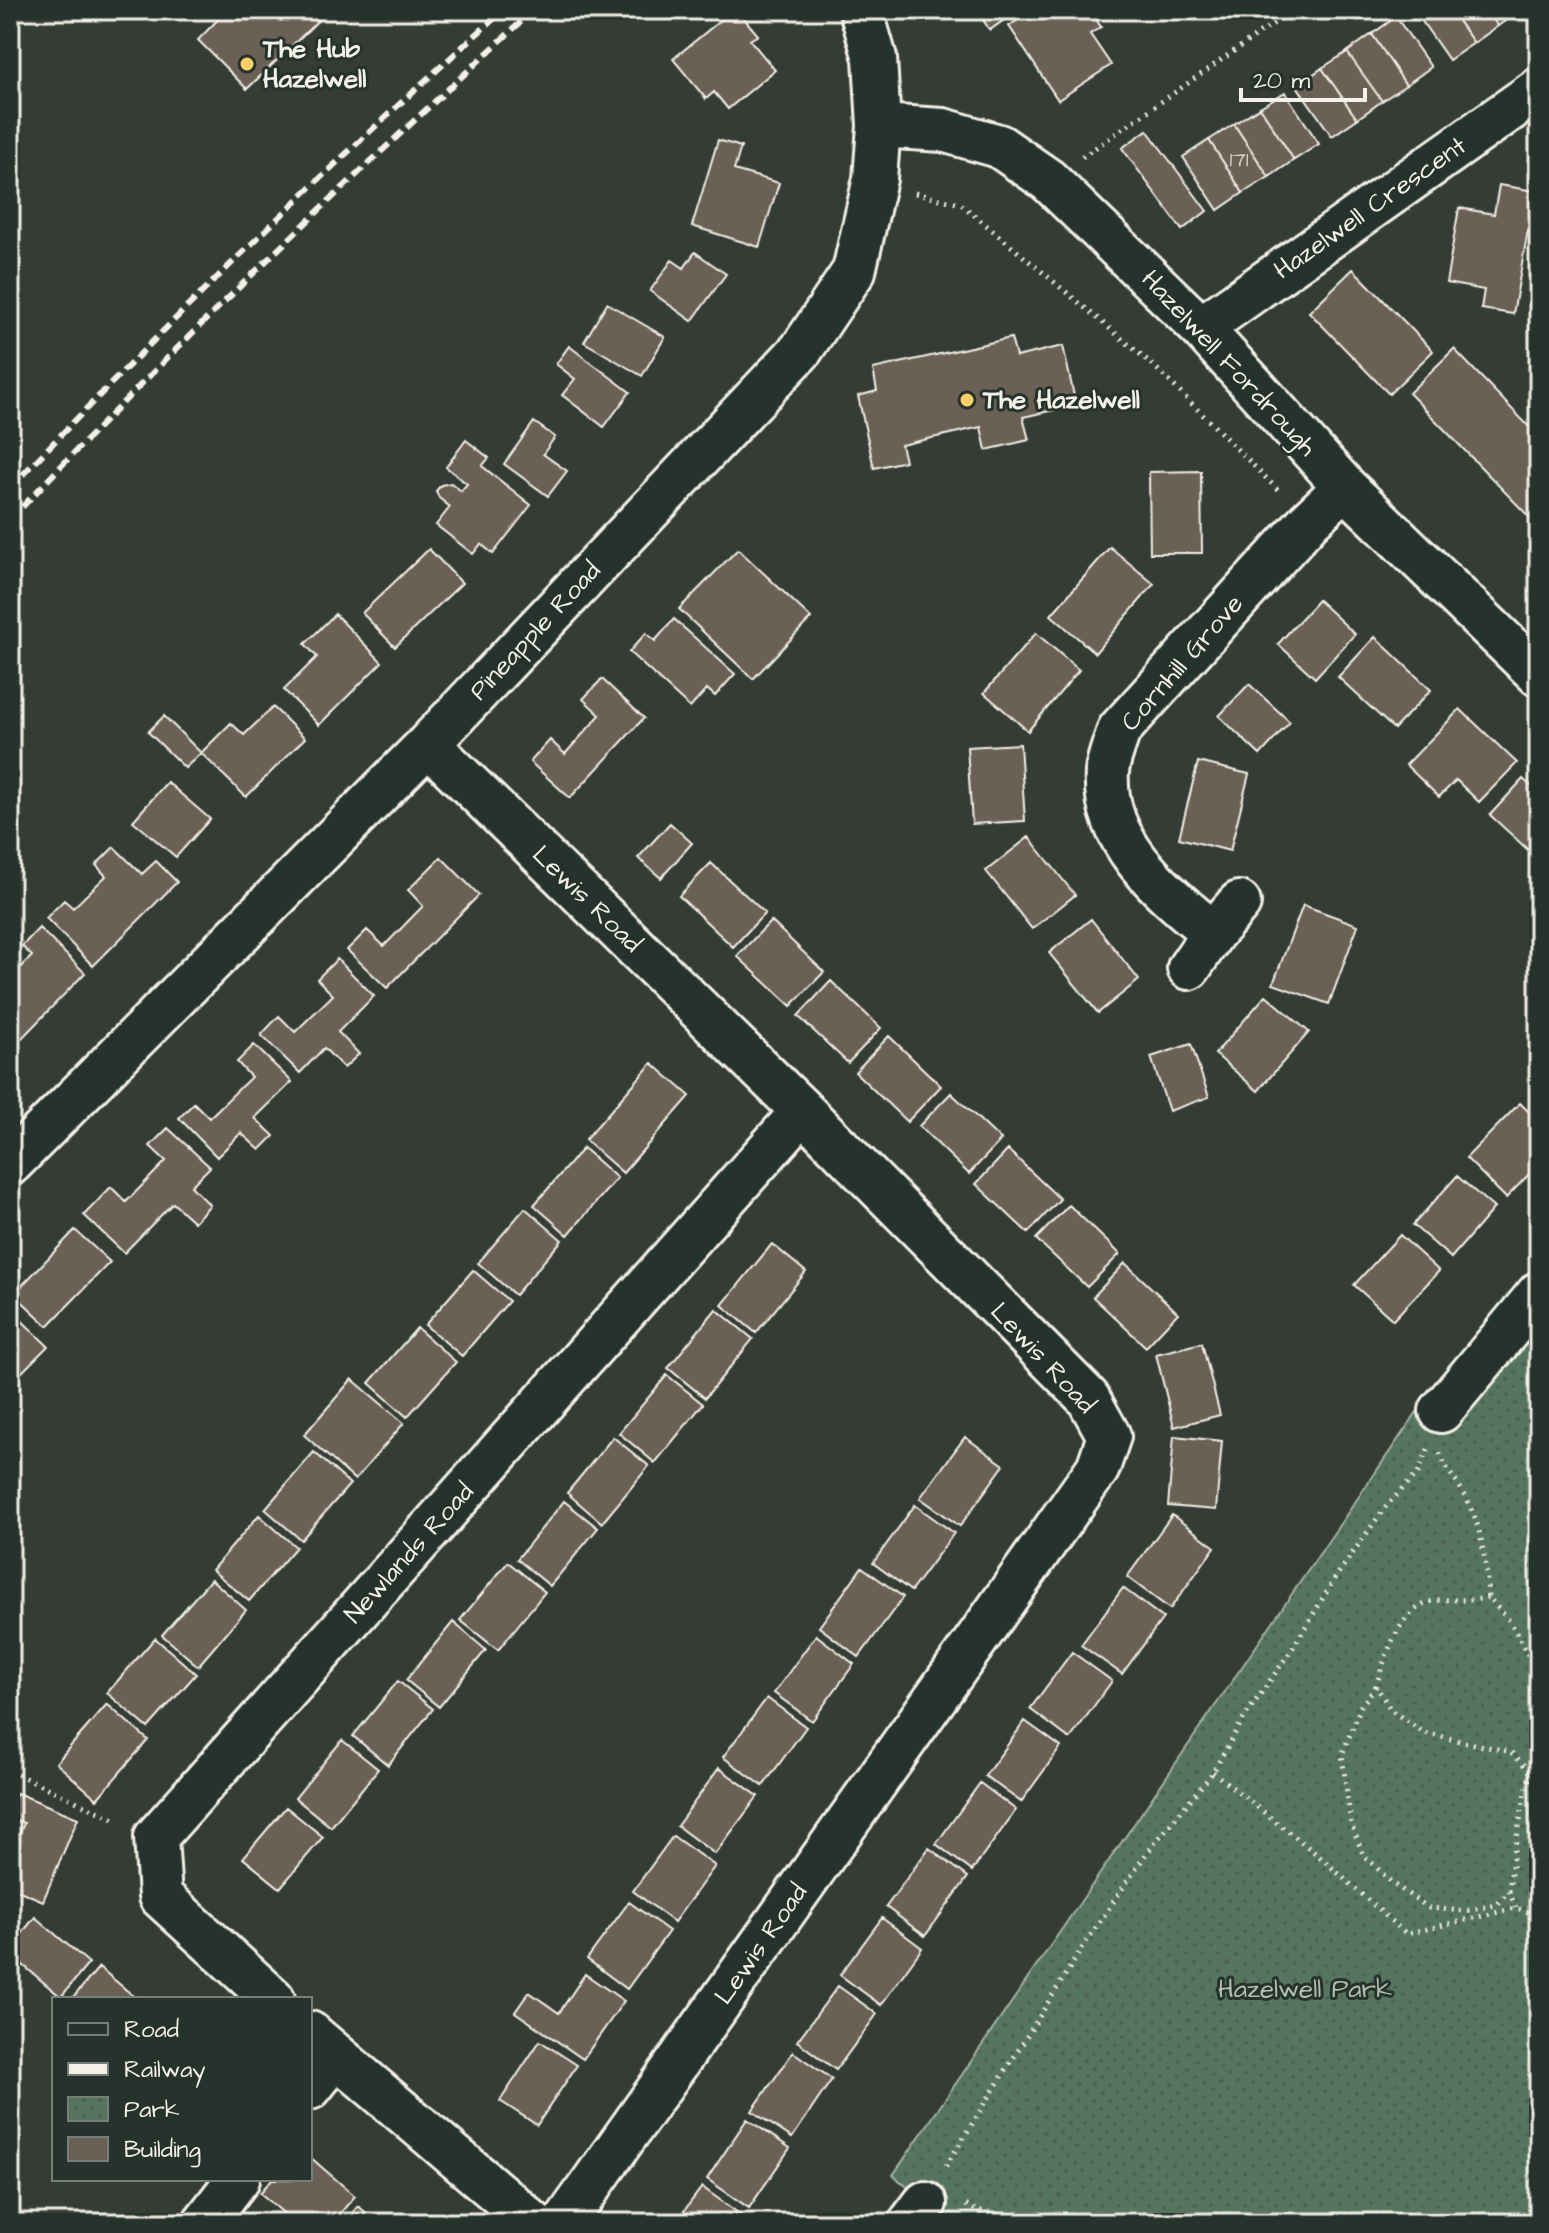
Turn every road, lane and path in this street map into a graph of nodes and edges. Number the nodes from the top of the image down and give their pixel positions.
1 (861, 10) edge
2 (1293, 10) edge
3 (1539, 89) edge
4 (879, 126) junction
5 (875, 179) junction
6 (1048, 180) junction
7 (1201, 328) junction
8 (1345, 487) junction
9 (1309, 521) junction
10 (1539, 675) edge
11 (428, 744) junction
12 (1189, 968) dead end
13 (803, 1111) junction
14 (10, 1164) edge
15 (1539, 1293) edge
16 (1437, 1423) junction
17 (1488, 1597) junction
18 (1376, 1686) junction
19 (10, 1771) edge
20 (1213, 1772) junction
21 (1531, 1772) junction
22 (156, 1837) junction
23 (1509, 1890) junction
24 (1516, 1908) junction
25 (1539, 1916) edge
26 (271, 1997) edge
27 (323, 2044) edge
28 (312, 2081) edge
29 (236, 2181) edge
30 (918, 2213) edge
31 (204, 2223) edge
32 (533, 2223) edge
33 (564, 2223) edge

1 - 4 street, Pineapple Road
2 - 6 path
3 - 7 street, Hazelwell Crescent
4 - 5 street, Pineapple Road
4 - 6 street, Hazelwell Fordrough
5 - 9 path
5 - 11 street, Pineapple Road
6 - 7 street, Hazelwell Fordrough
7 - 8 street, Hazelwell Fordrough
8 - 9 street, Cornhill Grove
8 - 10 street, Hazelwell Fordrough
9 - 12 street, Cornhill Grove
11 - 13 street, Lewis Road
11 - 14 street, Pineapple Road
13 - 22 street, Newlands Road
13 - 33 street, Lewis Road
15 - 16 street
16 - 17 path
16 - 20 path
17 - 18 path
17 - 21 path
18 - 21 path
18 - 23 path
19 - 22 path
20 - 24 path
20 - 30 path
21 - 23 path
22 - 26 street
23 - 24 path
24 - 25 path
27 - 28 street
27 - 32 street
29 - 31 street

